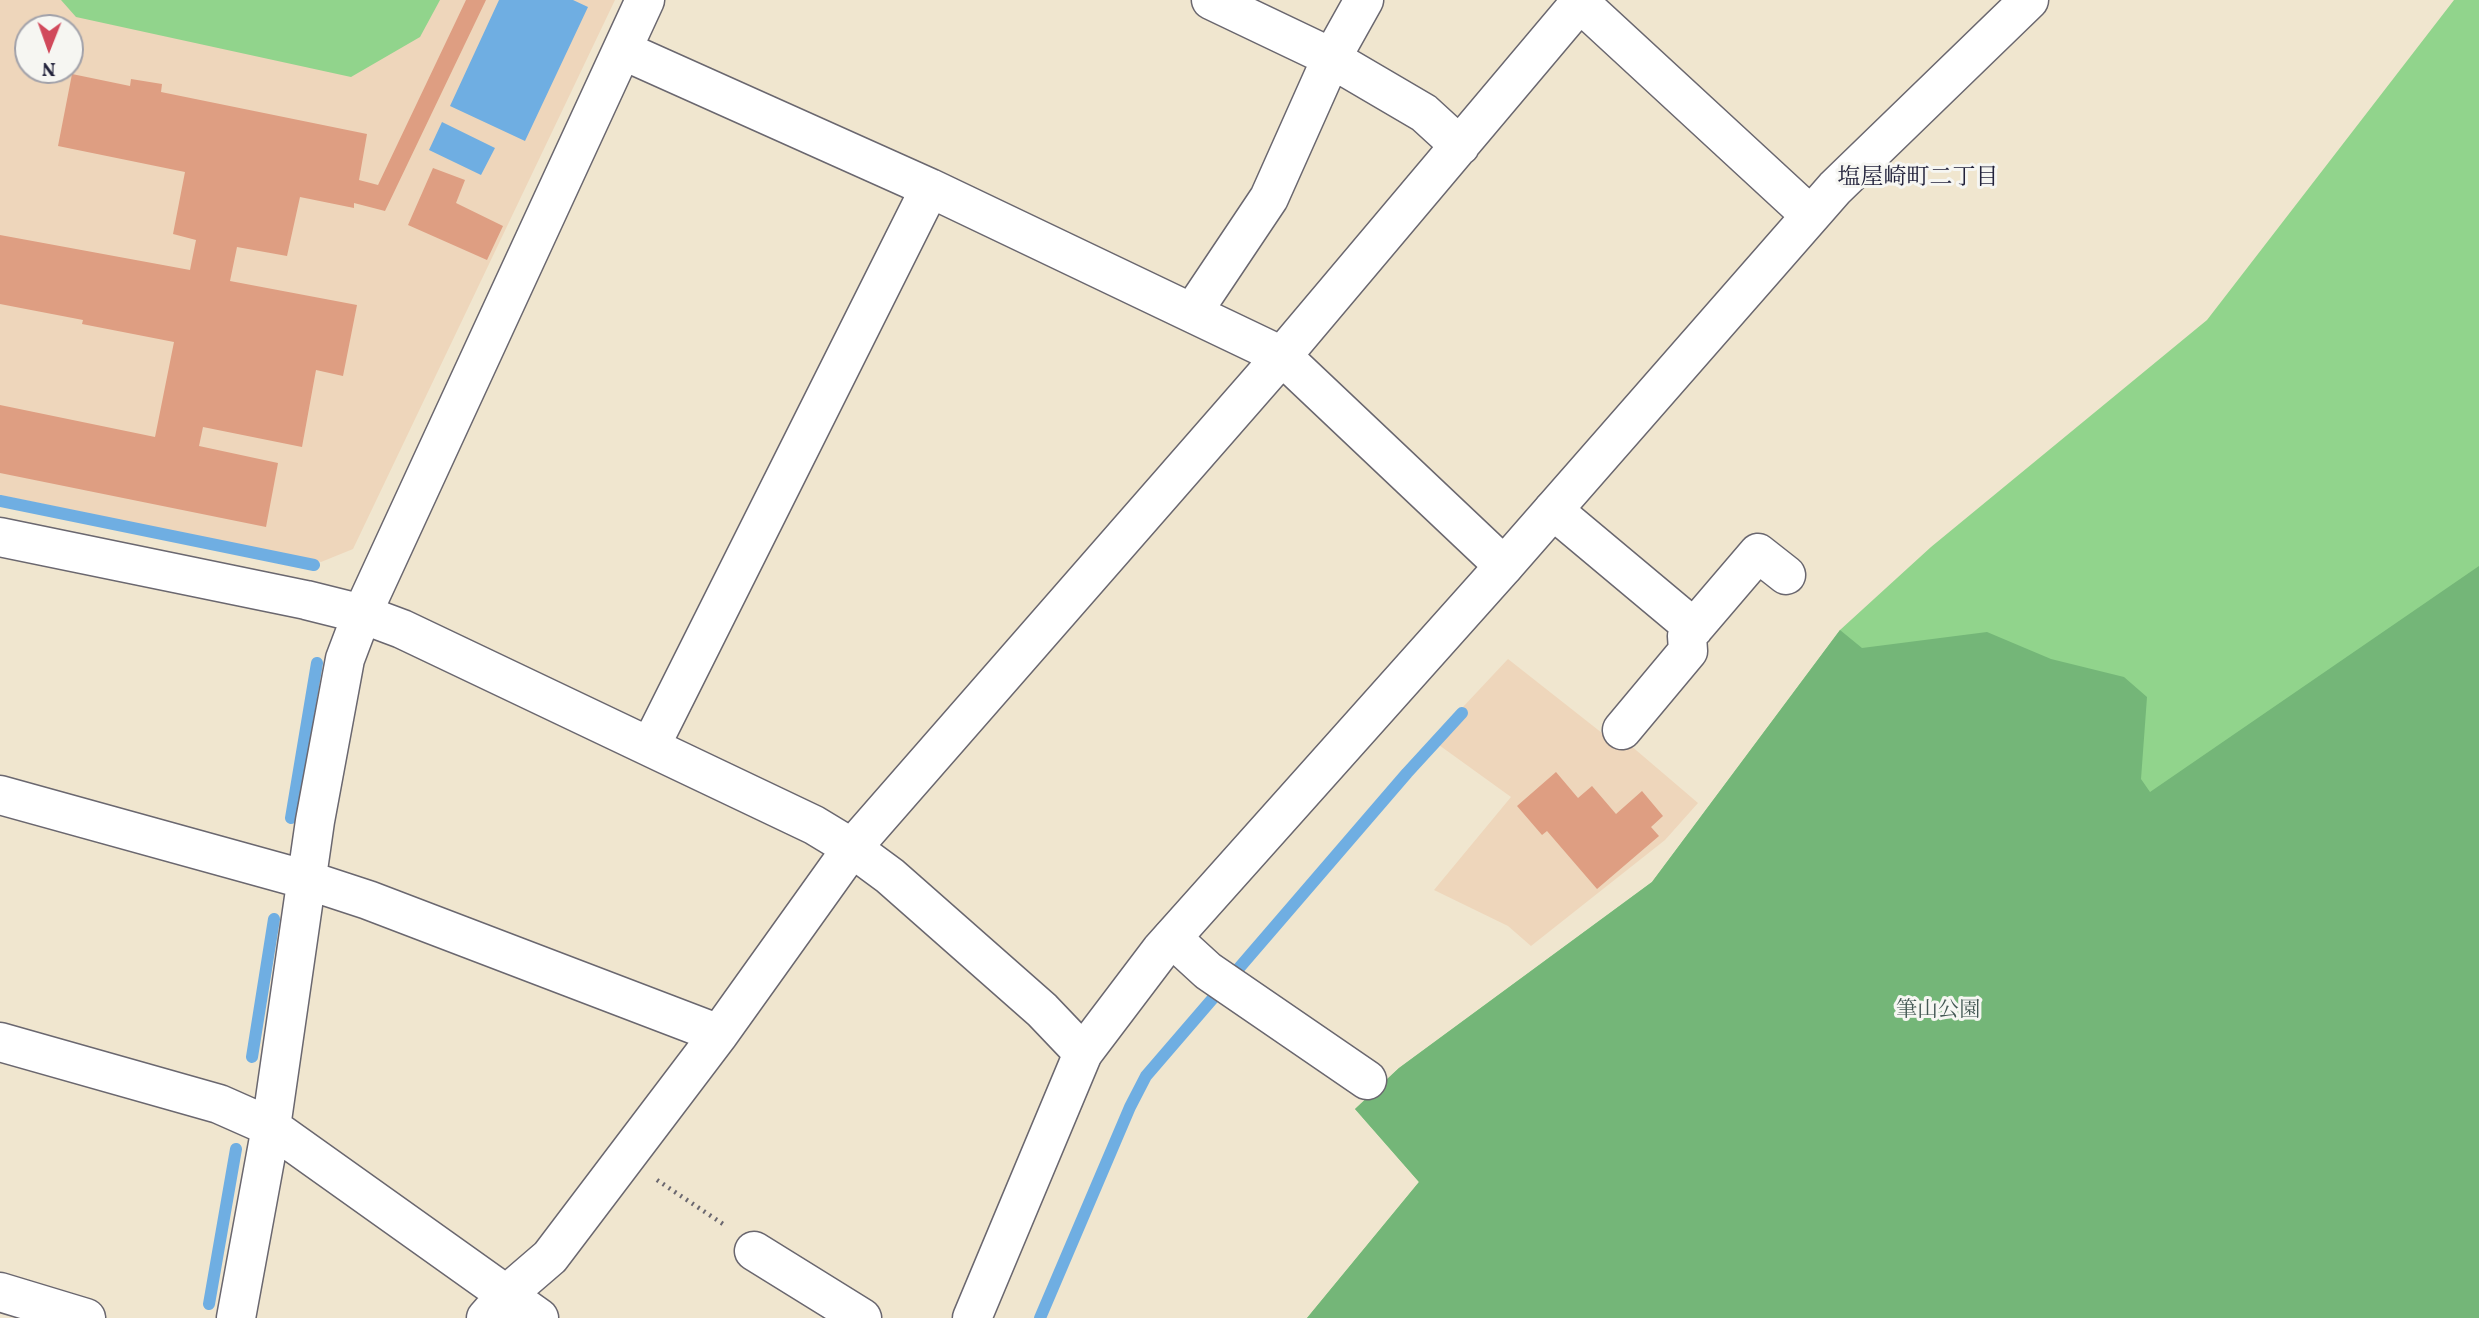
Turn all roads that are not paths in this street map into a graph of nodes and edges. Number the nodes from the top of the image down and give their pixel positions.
1 (645, 0) edge
2 (1211, 0) edge
3 (1364, 0) edge
4 (2029, 0) edge
5 (1580, 1) edge
6 (622, 50) junction
7 (1331, 59) junction
8 (1460, 146) junction
9 (930, 188) junction
10 (1810, 215) junction
11 (1192, 313) junction
12 (1282, 356) junction
13 (1553, 510) junction
14 (0, 537) edge
15 (1504, 566) junction
16 (1786, 575) dead end
17 (362, 614) junction
18 (1694, 628) junction
19 (1622, 730) dead end
20 (650, 747) junction
21 (0, 795) edge
22 (852, 848) junction
23 (307, 880) junction
24 (1172, 938) junction
25 (719, 1034) junction
26 (0, 1042) edge
27 (1083, 1052) junction
28 (1367, 1080) dead end
29 (271, 1127) junction
30 (754, 1251) road end
31 (0, 1292) edge
32 (496, 1306) edge
33 (86, 1318) edge
34 (236, 1318) edge
35 (539, 1318) edge
36 (862, 1318) edge
37 (972, 1318) edge

1 - 6 street
2 - 7 street
3 - 7 street
4 - 10 street
5 - 8 street
5 - 10 street
6 - 9 street
6 - 17 street
7 - 8 street
7 - 11 street
8 - 12 street
9 - 11 street
9 - 20 street
10 - 13 street
11 - 12 street
12 - 15 street
12 - 22 street
13 - 15 street
13 - 18 street
14 - 17 street
15 - 24 street
16 - 18 street
17 - 20 street
17 - 23 street
18 - 19 street
20 - 22 street
21 - 23 street
22 - 25 street
22 - 27 street
23 - 25 street
23 - 29 street
24 - 27 street
24 - 28 street
25 - 32 street
26 - 29 street
27 - 37 street
29 - 32 street
29 - 34 street
30 - 36 street
31 - 33 street
32 - 35 street

